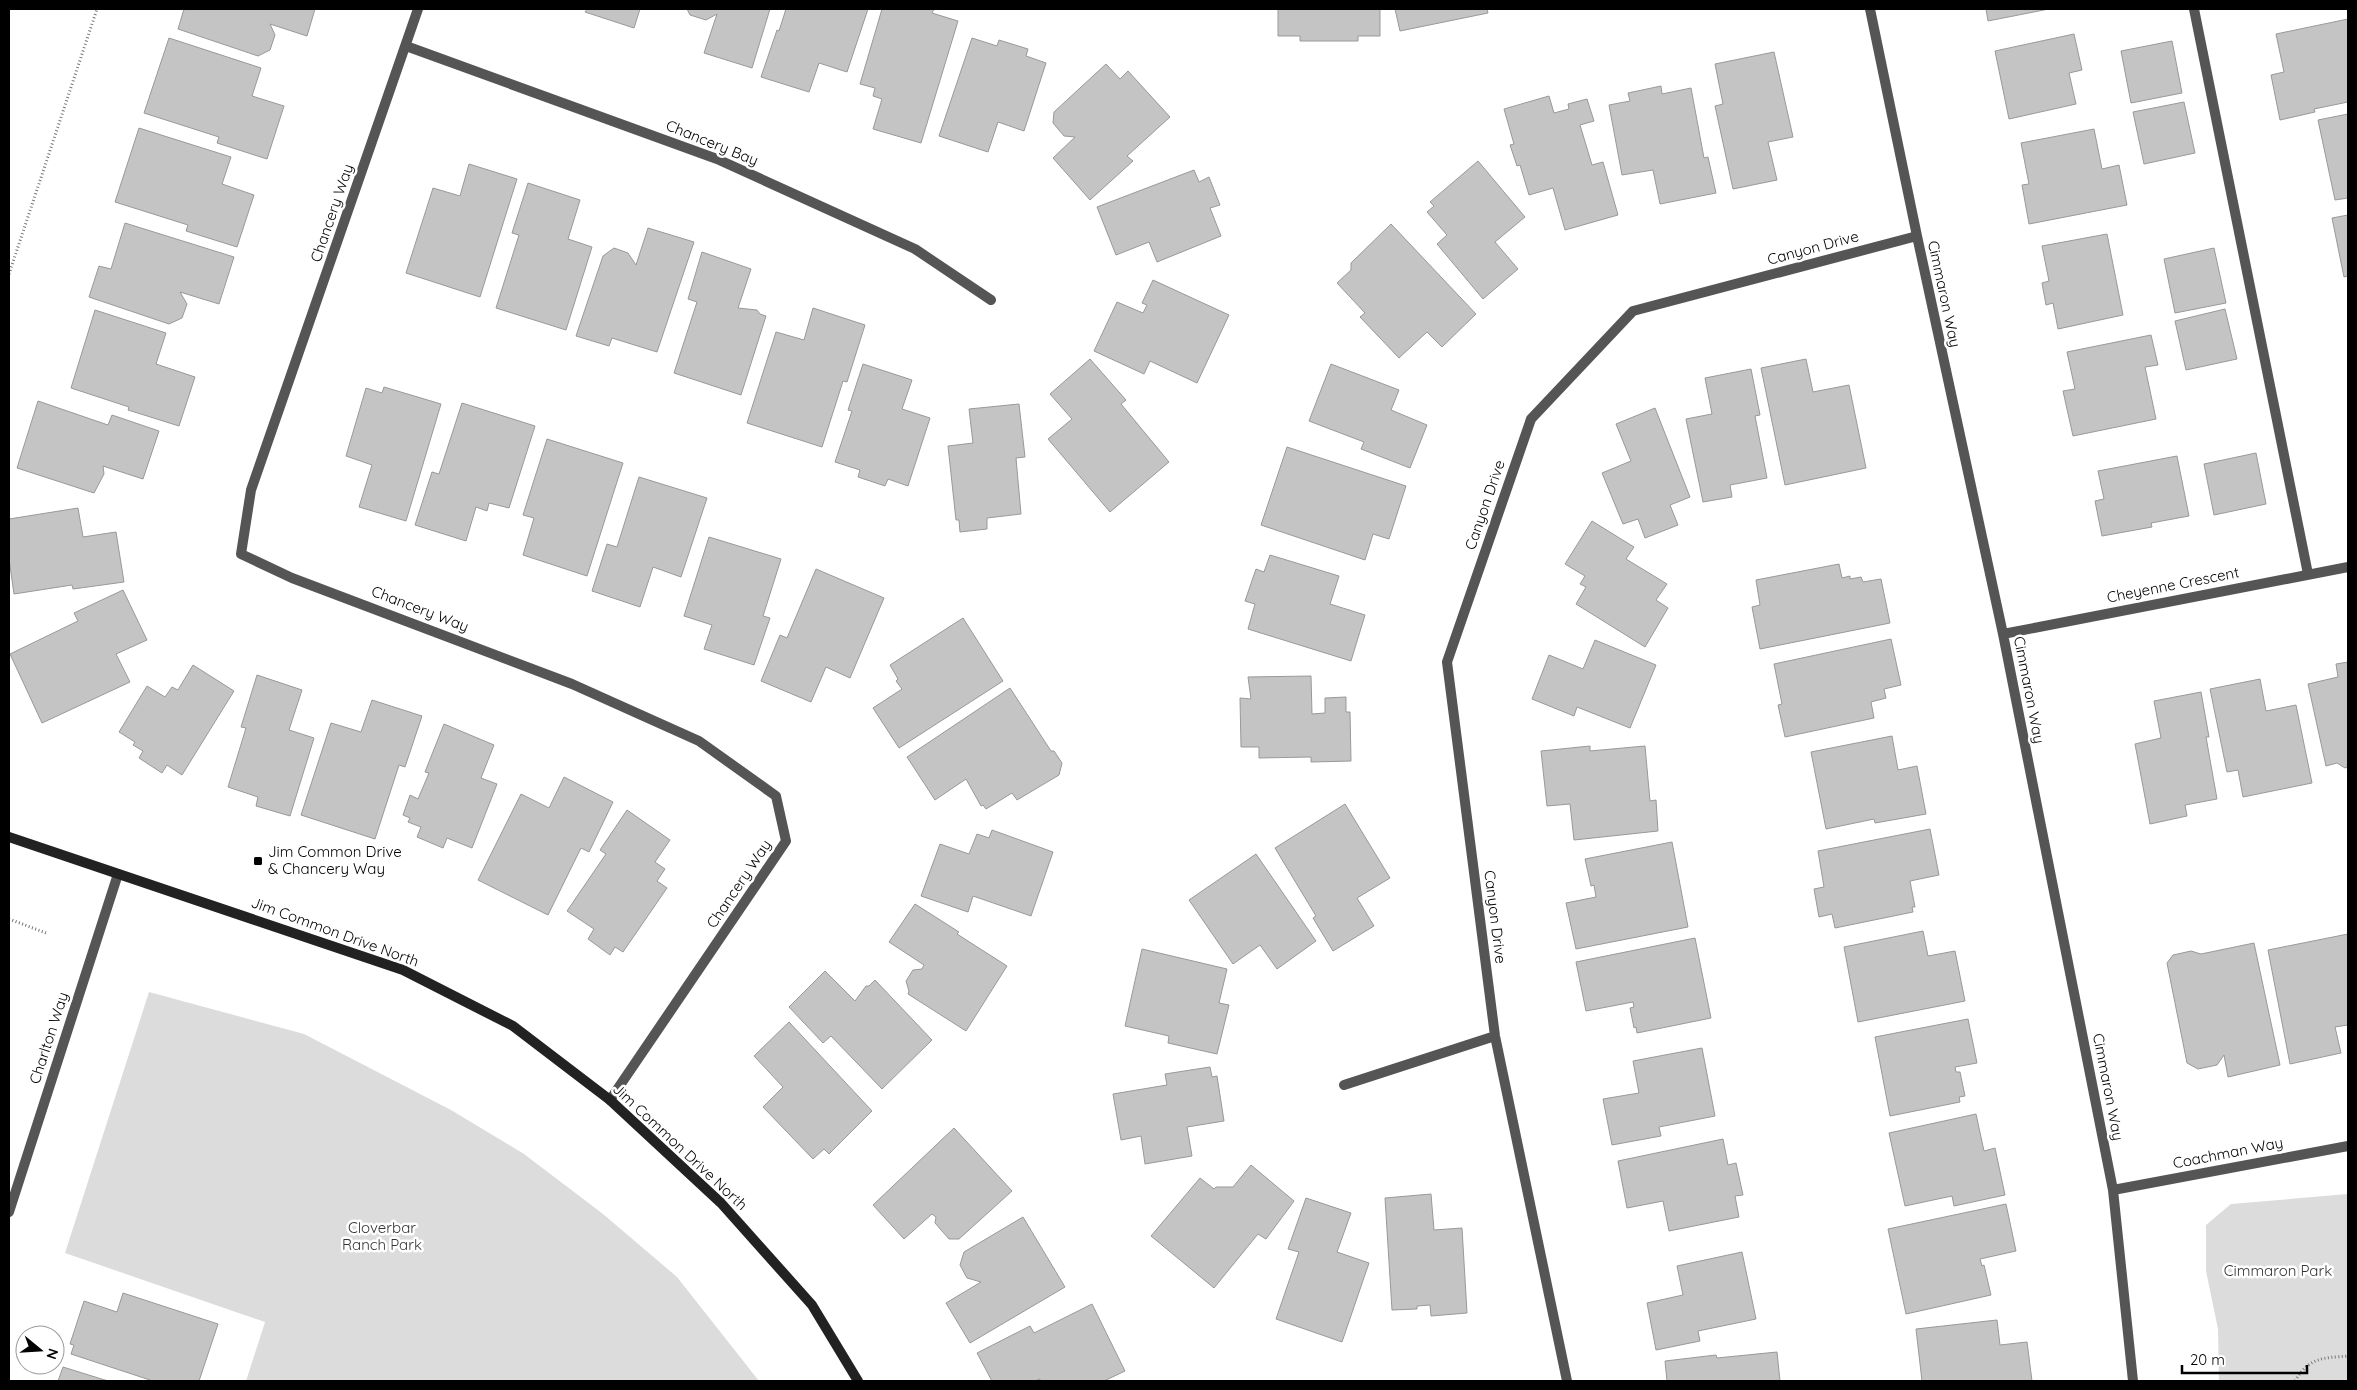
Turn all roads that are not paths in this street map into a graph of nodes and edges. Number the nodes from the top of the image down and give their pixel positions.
1 (418, 9) edge
2 (1870, 9) edge
3 (2194, 9) edge
4 (406, 46) junction
5 (1917, 236) junction
6 (992, 300) dead end
7 (2348, 567) edge
8 (2308, 574) junction
9 (2003, 634) junction
10 (9, 838) edge
11 (118, 874) junction
12 (1495, 1036) junction
13 (1344, 1085) dead end
14 (610, 1100) junction
15 (2348, 1146) edge
16 (2113, 1190) junction
17 (9, 1212) edge
18 (858, 1381) edge
19 (1567, 1381) edge
20 (2133, 1381) edge

1 - 4 street, Chancery Way
2 - 5 street, Cimmaron Way
3 - 8 street
4 - 6 street, Chancery Bay
4 - 14 street, Chancery Way
5 - 9 street, Cimmaron Way
5 - 12 street, Canyon Drive
7 - 8 street, Cheyenne Crescent
8 - 9 street, Cheyenne Crescent
9 - 16 street, Cimmaron Way
10 - 11 street, Jim Common Drive North
11 - 14 street, Jim Common Drive North
11 - 17 street, Charlton Way
12 - 13 street
12 - 19 street, Canyon Drive
14 - 18 street, Jim Common Drive North
15 - 16 street, Coachman Way
16 - 20 street, Cimmaron Way

